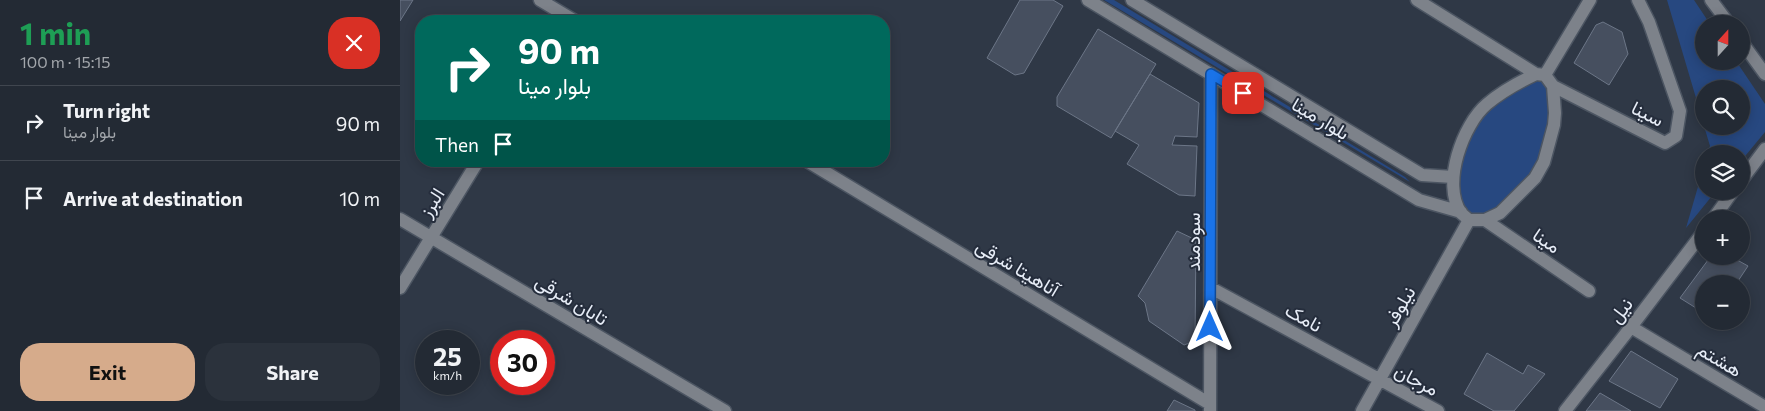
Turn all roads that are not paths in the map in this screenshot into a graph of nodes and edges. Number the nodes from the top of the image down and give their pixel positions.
1 (540, 0) edge
2 (1088, 0) edge
3 (1132, 0) edge
4 (1418, 0) edge
5 (1590, 0) edge
6 (1638, 0) edge
7 (1712, 0) edge
8 (562, 15) edge
9 (1723, 15) edge
10 (1750, 53) edge
11 (1211, 74) junction
12 (1765, 74) edge
13 (1540, 75) junction
14 (1553, 86) junction
15 (1765, 149) edge
16 (474, 167) edge
17 (817, 167) edge
18 (1750, 169) edge
19 (1453, 177) junction
20 (1465, 216) junction
21 (400, 219) edge
22 (1485, 220) junction
23 (431, 237) junction
24 (1695, 243) edge
25 (400, 288) edge
26 (1211, 288) junction
27 (1589, 291) dead end
28 (1631, 327) junction
29 (1379, 380) junction
30 (1765, 407) edge
31 (1210, 408) edge
32 (725, 411) edge
33 (1362, 411) edge
34 (1438, 411) edge
35 (1565, 411) edge

1 - 8 street
2 - 11 street, بلوار مینا
3 - 19 street, بلوار مینا
4 - 13 street
5 - 13 street
6 - 14 street, سینا
7 - 9 street
10 - 12 street
11 - 20 street, بلوار مینا
11 - 26 street, سودمند
13 - 14 street
13 - 19 street
14 - 22 street
15 - 18 street
16 - 23 street, البرز
17 - 31 street, آناهیتا شرقی
19 - 20 street
20 - 22 street, بلوار مینا
20 - 29 street, نیلوفر
21 - 23 street, تابان شرقی
22 - 27 street, مینا
23 - 25 street, البرز
23 - 32 street, تابان شرقی
24 - 28 street, نیل
26 - 29 street, نامک
26 - 31 street, سودمند
28 - 30 street, هشتم
28 - 35 street, نیل
29 - 33 street, نیلوفر
29 - 34 street, مرجان

